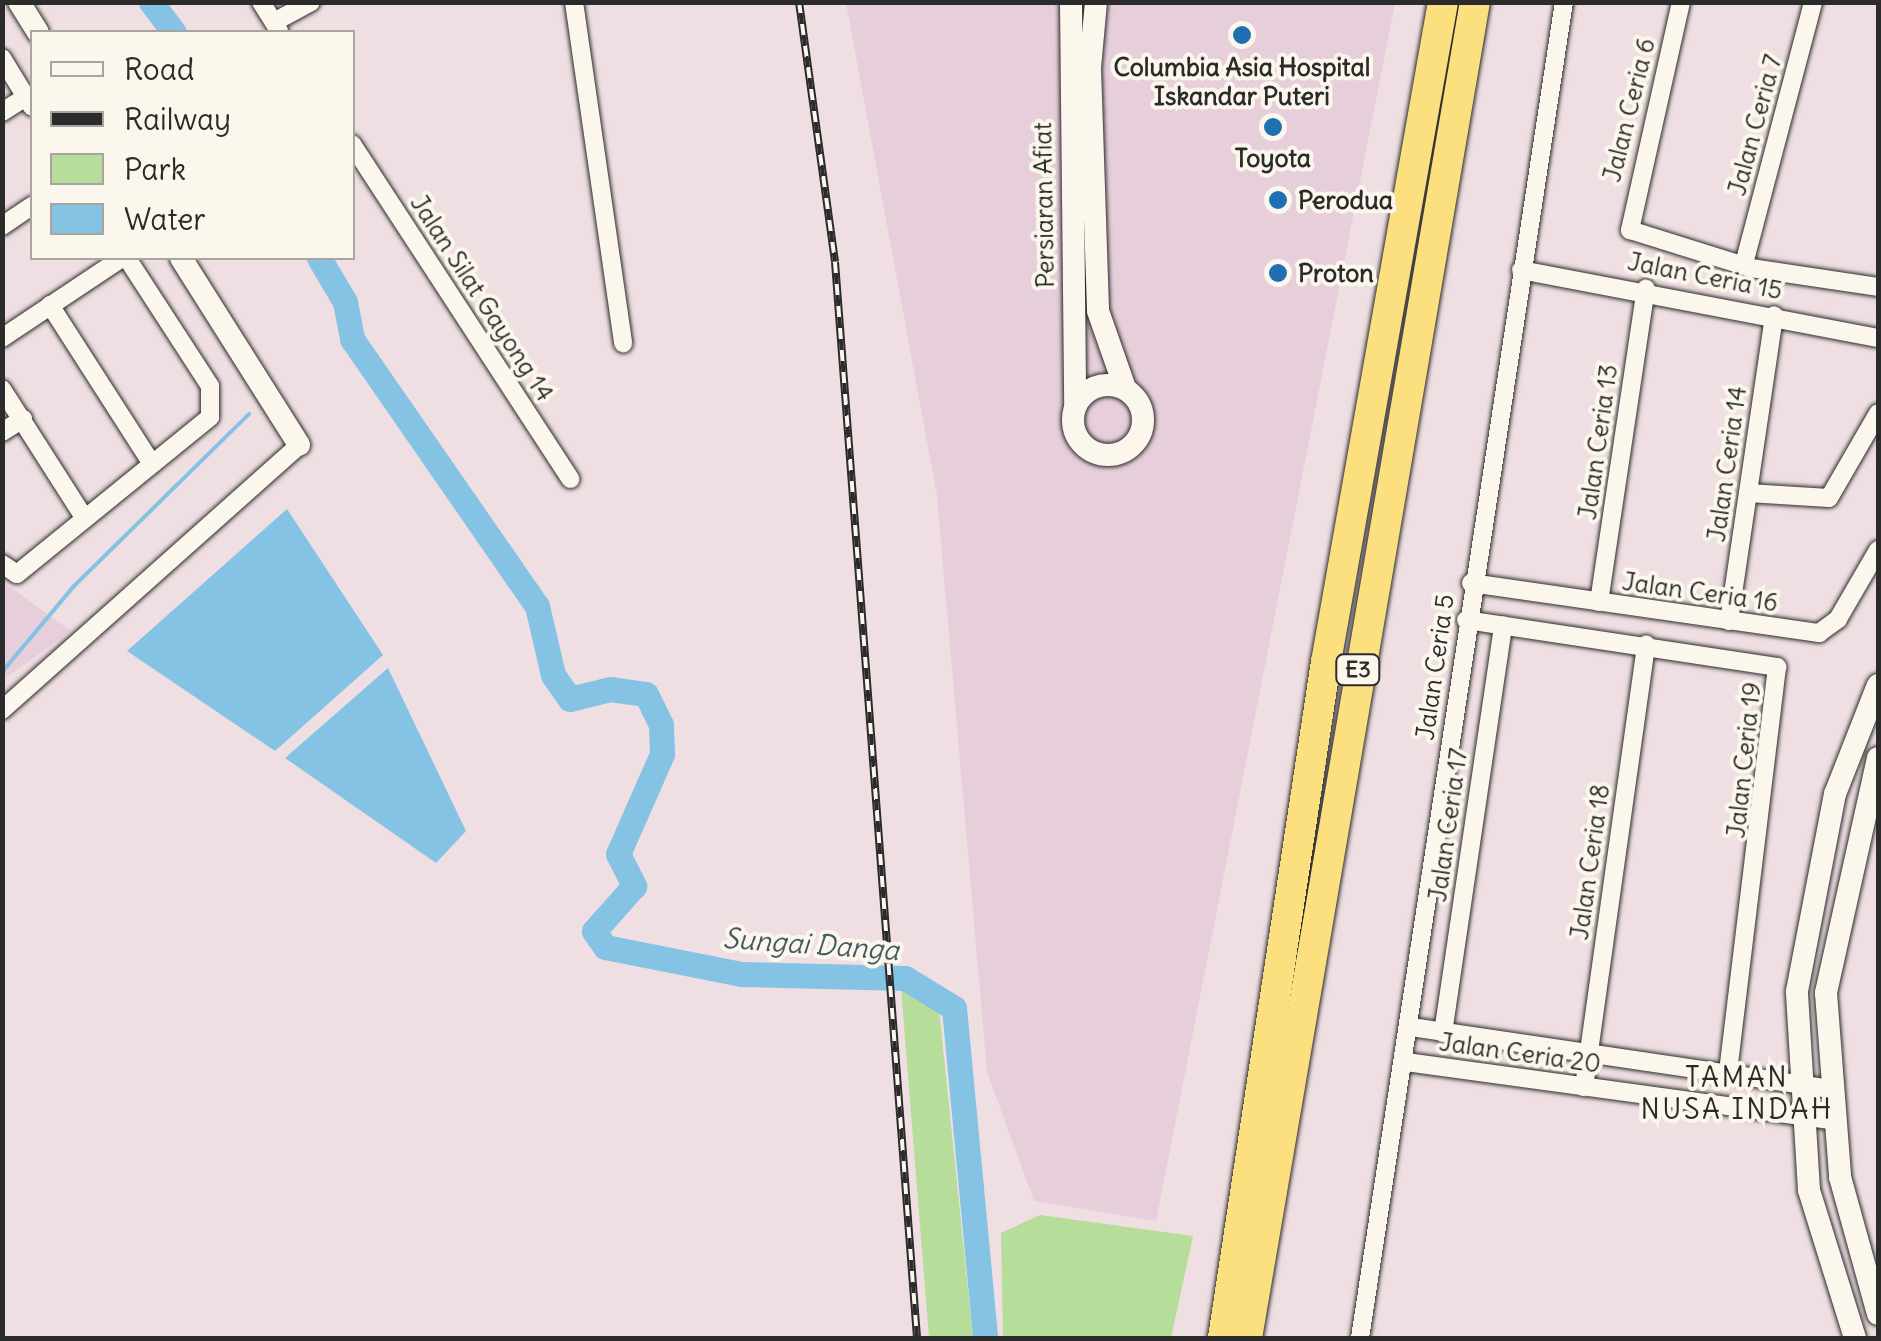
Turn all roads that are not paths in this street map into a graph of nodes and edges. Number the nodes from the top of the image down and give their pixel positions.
1 (20, 2) edge
2 (260, 2) edge
3 (310, 2) edge
4 (574, 2) edge
5 (1071, 2) edge
6 (1096, 2) edge
7 (1443, 2) edge
8 (1475, 2) edge
9 (1564, 2) edge
10 (1681, 2) edge
11 (1813, 2) edge
12 (277, 28) edge
13 (37, 30) edge
14 (2, 58) edge
15 (30, 102) edge
16 (2, 112) edge
17 (355, 149) edge
18 (30, 207) edge
19 (2, 226) edge
20 (121, 260) edge
21 (125, 260) edge
22 (182, 260) edge
23 (1745, 260) junction
24 (1521, 270) junction
25 (1877, 281) edge
26 (1646, 289) junction
27 (50, 306) junction
28 (1774, 315) junction
29 (2, 338) edge
30 (1878, 338) edge
31 (623, 344) dead end
32 (1124, 388) junction
33 (2, 389) edge
34 (1075, 406) junction
35 (1878, 413) edge
36 (22, 420) junction
37 (2, 432) edge
38 (299, 444) joint
39 (152, 464) junction
40 (570, 479) dead end
41 (1748, 493) junction
42 (84, 517) junction
43 (1878, 550) edge
44 (10, 569) edge
45 (1471, 583) junction
46 (1599, 602) junction
47 (1466, 620) junction
48 (1729, 621) junction
49 (1503, 625) junction
50 (1646, 644) junction
51 (1878, 684) edge
52 (2, 710) edge
53 (1878, 758) edge
54 (1410, 1027) junction
55 (1443, 1032) junction
56 (1589, 1054) junction
57 (1406, 1062) junction
58 (1728, 1074) junction
59 (1803, 1084) junction
60 (1584, 1086) junction
61 (1832, 1089) junction
62 (1805, 1117) junction
63 (1834, 1121) junction
64 (1878, 1314) edge
65 (1223, 1338) edge
66 (1247, 1338) edge
67 (1360, 1338) edge
68 (1855, 1338) edge

1 - 13 street
2 - 12 street
3 - 12 street
4 - 31 street
5 - 34 street, Persiaran Afiat
6 - 32 street, Persiaran Afiat
7 - 65 highway, E3
8 - 66 highway, E3
9 - 24 street, Jalan Ceria 5
10 - 23 street, Jalan Ceria 6
11 - 23 street, Jalan Ceria 7
14 - 15 street
15 - 16 street
17 - 40 street, Jalan Silat Gayong 14
18 - 19 street
20 - 27 street
21 - 39 street
22 - 38 street
23 - 25 street
24 - 26 street, Jalan Ceria 15
24 - 45 street, Jalan Ceria 5
26 - 28 street, Jalan Ceria 15
26 - 46 street, Jalan Ceria 13
27 - 29 street
27 - 39 street
28 - 30 street, Jalan Ceria 15
28 - 41 street, Jalan Ceria 14
32 - 34 street
32 - 34 street, Persiaran Afiat
33 - 36 street
35 - 41 street
36 - 37 street
36 - 42 street
38 - 52 street
39 - 42 street
41 - 48 street, Jalan Ceria 14
42 - 44 street
43 - 48 street, Jalan Ceria 16
45 - 46 street, Jalan Ceria 16
45 - 47 street, Jalan Ceria 5
46 - 48 street, Jalan Ceria 16
47 - 49 street, Jalan Ceria 19
47 - 54 street, Jalan Ceria 5
49 - 50 street, Jalan Ceria 19
49 - 55 street, Jalan Ceria 17
50 - 56 street, Jalan Ceria 18
50 - 58 street, Jalan Ceria 19
51 - 59 street
53 - 61 street
54 - 55 street, Jalan Ceria 20
54 - 57 street, Jalan Ceria 5
55 - 56 street, Jalan Ceria 20
56 - 58 street, Jalan Ceria 20
56 - 60 street, Jalan Ceria 18
57 - 60 street, Jalan Ceria 20
57 - 67 street, Jalan Ceria 5
58 - 59 street, Jalan Ceria 20
59 - 61 street, Jalan Ceria 20
59 - 62 street
60 - 62 street, Jalan Ceria 20
61 - 63 street
62 - 63 street, Jalan Ceria 20
62 - 68 street
63 - 64 street

